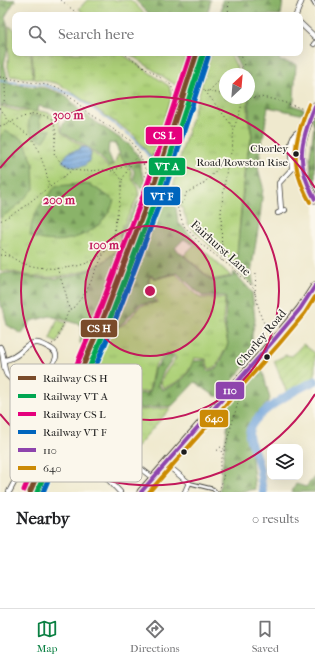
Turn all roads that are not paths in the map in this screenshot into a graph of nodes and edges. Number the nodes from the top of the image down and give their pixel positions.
1 (302, 0) edge
2 (312, 0) edge
3 (315, 5) edge
4 (297, 12) edge
5 (303, 26) edge
6 (315, 37) edge
7 (314, 109) edge
8 (304, 133) junction
9 (315, 199) edge
10 (281, 211) dead end
11 (315, 286) edge
12 (0, 346) edge
13 (5, 360) junction
14 (53, 364) edge
15 (10, 378) edge
16 (166, 464) junction
17 (142, 470) edge
18 (153, 478) junction
19 (14, 482) edge
20 (111, 482) edge
21 (189, 483) junction
22 (9, 492) edge
23 (120, 492) edge
24 (141, 492) edge
25 (185, 492) edge
26 (216, 492) edge

1 - 4 street
2 - 3 lane
5 - 6 street
7 - 8 main road
8 - 9 main road
8 - 10 street
11 - 16 main road, Chorley Road
12 - 13 street
13 - 14 street
13 - 15 street
16 - 18 main road, Chorley Road
16 - 21 street
17 - 18 street
18 - 24 main road, Chorley Road
19 - 22 street
20 - 23 street
21 - 25 street
21 - 26 lane

